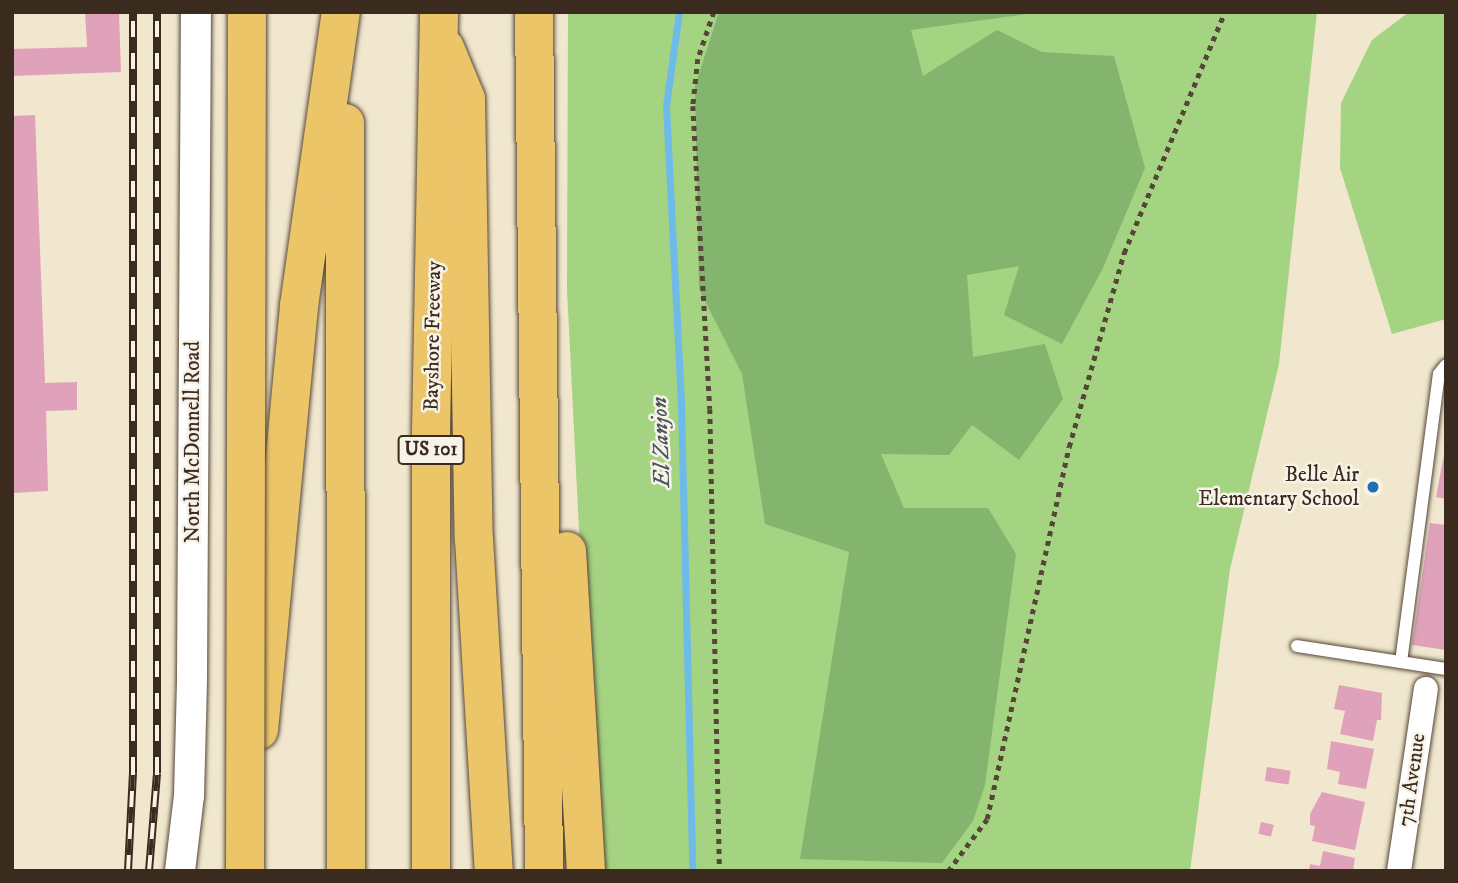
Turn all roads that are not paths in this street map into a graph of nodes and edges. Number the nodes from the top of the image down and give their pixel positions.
1 (196, 12) edge
2 (247, 12) edge
3 (343, 12) edge
4 (534, 12) edge
5 (439, 21) edge
6 (538, 158) junction
7 (1446, 365) edge
8 (1297, 646) dead end
9 (1401, 662) junction
10 (1446, 669) edge
11 (1426, 689) dead end
12 (180, 871) edge
13 (245, 871) edge
14 (346, 871) edge
15 (432, 871) edge
16 (494, 871) edge
17 (544, 871) edge
18 (586, 871) edge
19 (1399, 871) edge

1 - 12 street, North McDonnell Road
2 - 13 highway, bridge
3 - 13 highway
3 - 14 highway
4 - 6 highway
5 - 15 highway, Bayshore Freeway / US 101
5 - 16 highway
6 - 17 highway
6 - 18 highway
7 - 9 lane
8 - 9 lane
9 - 10 lane
11 - 19 street, 7th Avenue

